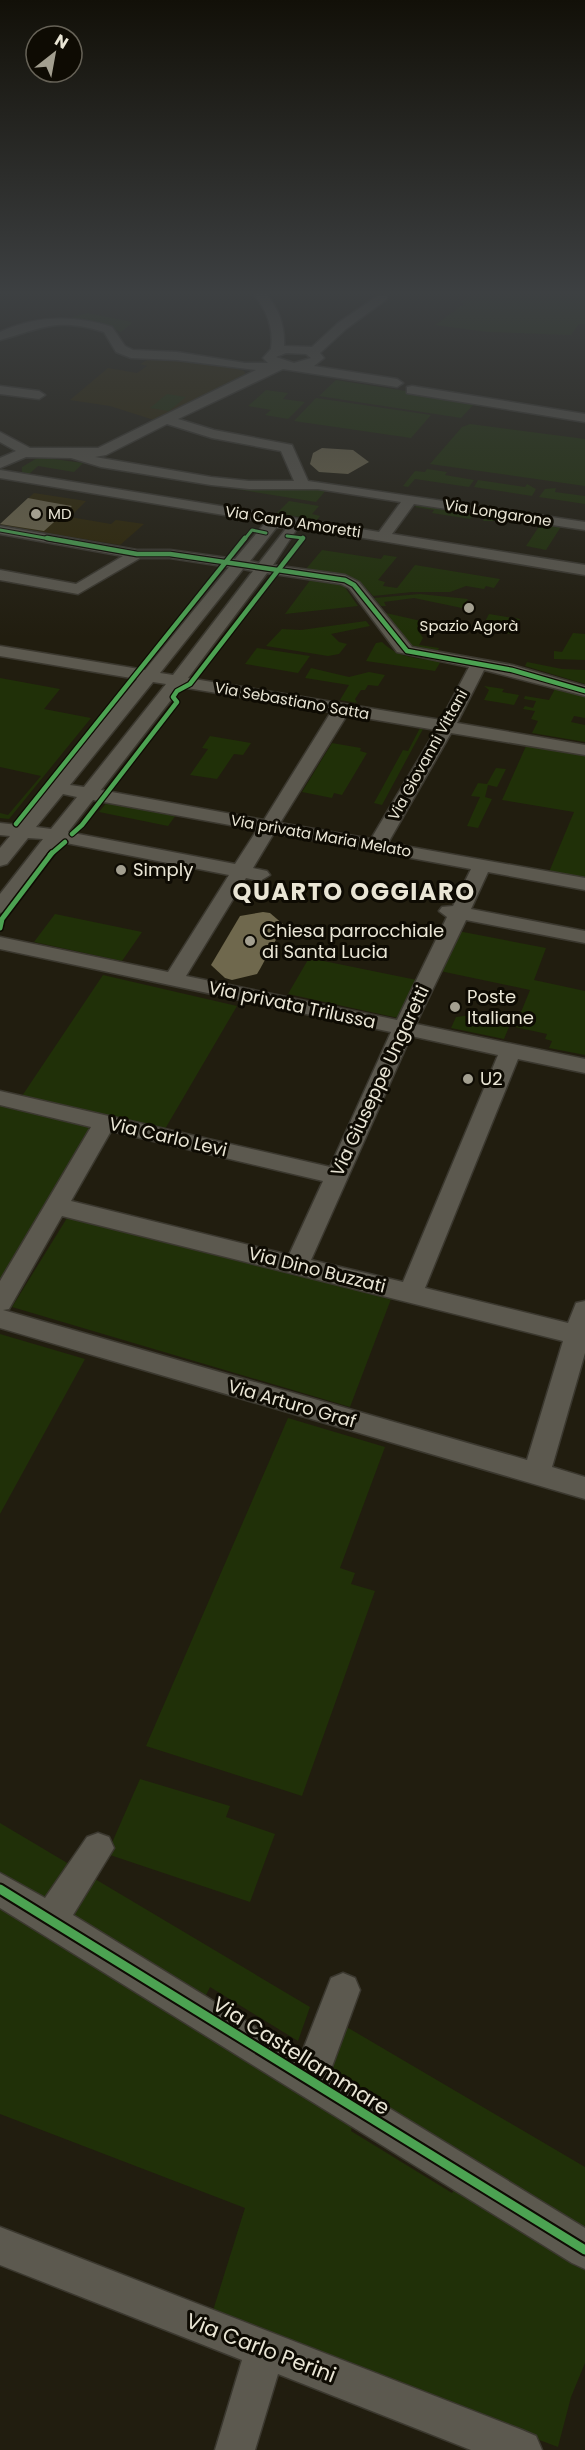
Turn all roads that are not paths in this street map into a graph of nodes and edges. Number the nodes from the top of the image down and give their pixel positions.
1 (186, 408) edge
2 (535, 408) edge
3 (585, 418) edge
4 (167, 420) junction
5 (0, 436) edge
6 (26, 451) junction
7 (101, 452) junction
8 (77, 456) junction
9 (0, 464) edge
10 (140, 470) junction
11 (0, 474) edge
12 (0, 481) edge
13 (302, 484) junction
14 (411, 499) junction
15 (271, 525) junction
16 (290, 525) junction
17 (585, 526) edge
18 (0, 530) edge
19 (383, 536) junction
20 (137, 554) junction
21 (240, 564) junction
22 (263, 568) junction
23 (585, 570) edge
24 (0, 575) edge
25 (585, 576) edge
26 (0, 651) edge
27 (479, 663) junction
28 (148, 676) junction
29 (177, 681) junction
30 (585, 691) edge
31 (342, 709) junction
32 (446, 727) junction
33 (585, 750) edge
34 (57, 788) junction
35 (87, 794) junction
36 (270, 826) junction
37 (0, 829) edge
38 (21, 833) junction
39 (55, 835) junction
40 (376, 847) junction
41 (0, 860) edge
42 (482, 866) junction
43 (251, 873) junction
44 (585, 884) edge
45 (0, 907) edge
46 (454, 912) junction
47 (585, 937) edge
48 (0, 943) edge
49 (173, 980) junction
50 (404, 1028) junction
51 (511, 1050) junction
52 (585, 1066) edge
53 (0, 1098) edge
54 (105, 1123) junction
55 (336, 1176) junction
56 (56, 1206) junction
57 (297, 1265) junction
58 (411, 1292) junction
59 (0, 1302) edge
60 (0, 1319) edge
61 (581, 1322) edge
62 (536, 1474) junction
63 (585, 1488) edge
64 (98, 1848) dead end
65 (0, 1889) edge
66 (50, 1920) junction
67 (343, 1990) dead end
68 (309, 2080) junction
69 (0, 2246) edge
70 (585, 2250) edge
71 (265, 2350) junction
72 (234, 2450) edge
73 (522, 2450) edge

1 - 4 street
2 - 3 street
4 - 7 street
4 - 13 street
5 - 6 street
6 - 8 street
6 - 9 street
6 - 11 street
7 - 8 street
7 - 10 street, Via Longarone
8 - 10 street, Via Longarone
10 - 13 street, Via Longarone
11 - 16 street, Via Carlo Amoretti
12 - 15 street, Via Carlo Amoretti
13 - 14 street, Via Longarone
14 - 17 street, Via Longarone
14 - 19 street
15 - 16 street, Via Carlo Amoretti
15 - 21 street
16 - 19 street, Via Carlo Amoretti
16 - 22 street
16 - 25 street, Via Carlo Amoretti
18 - 20 street
19 - 23 street, Via Carlo Amoretti
20 - 21 street
20 - 24 street
21 - 22 street
21 - 28 street
22 - 27 street
22 - 29 street
26 - 28 street, Via Sebastiano Satta
27 - 30 street
27 - 32 street, Via Giovanni Vittani
28 - 29 street, Via Sebastiano Satta
28 - 34 street
29 - 31 street, Via Sebastiano Satta
29 - 35 street
31 - 32 street, Via Sebastiano Satta
31 - 36 street
32 - 33 street, Via Sebastiano Satta
32 - 40 street, Via Giovanni Vittani
34 - 35 street, Via privata Maria Melato
34 - 38 street
35 - 36 street, Via privata Maria Melato
35 - 39 street
36 - 40 street, Via privata Maria Melato
36 - 43 street
37 - 38 street
38 - 39 street
38 - 41 street
39 - 43 street
39 - 45 street
40 - 42 street, Via privata Maria Melato
42 - 44 street, Via privata Maria Melato
42 - 46 street, Via Giuseppe Ungaretti
43 - 49 street
46 - 47 street
46 - 50 street, Via Giuseppe Ungaretti
48 - 49 street, Via privata Trilussa
49 - 50 street, Via privata Trilussa
50 - 51 street, Via privata Trilussa
50 - 55 street, Via Giuseppe Ungaretti
51 - 52 street, Via privata Trilussa
51 - 58 street
53 - 54 street, Via Carlo Levi
54 - 55 street, Via Carlo Levi
54 - 56 street
55 - 57 street, Via Giuseppe Ungaretti
56 - 57 street, Via Dino Buzzati
56 - 59 street
57 - 58 street, Via Dino Buzzati
58 - 61 street, Via Dino Buzzati
60 - 62 street, Via Arturo Graf
61 - 62 street
62 - 63 street, Via Arturo Graf
64 - 66 street
65 - 66 street, Via Castellammare
66 - 68 street, Via Castellammare
67 - 68 street
68 - 70 street, Via Castellammare
69 - 71 street, Via Carlo Perini
71 - 72 street
71 - 73 street, Via Carlo Perini

